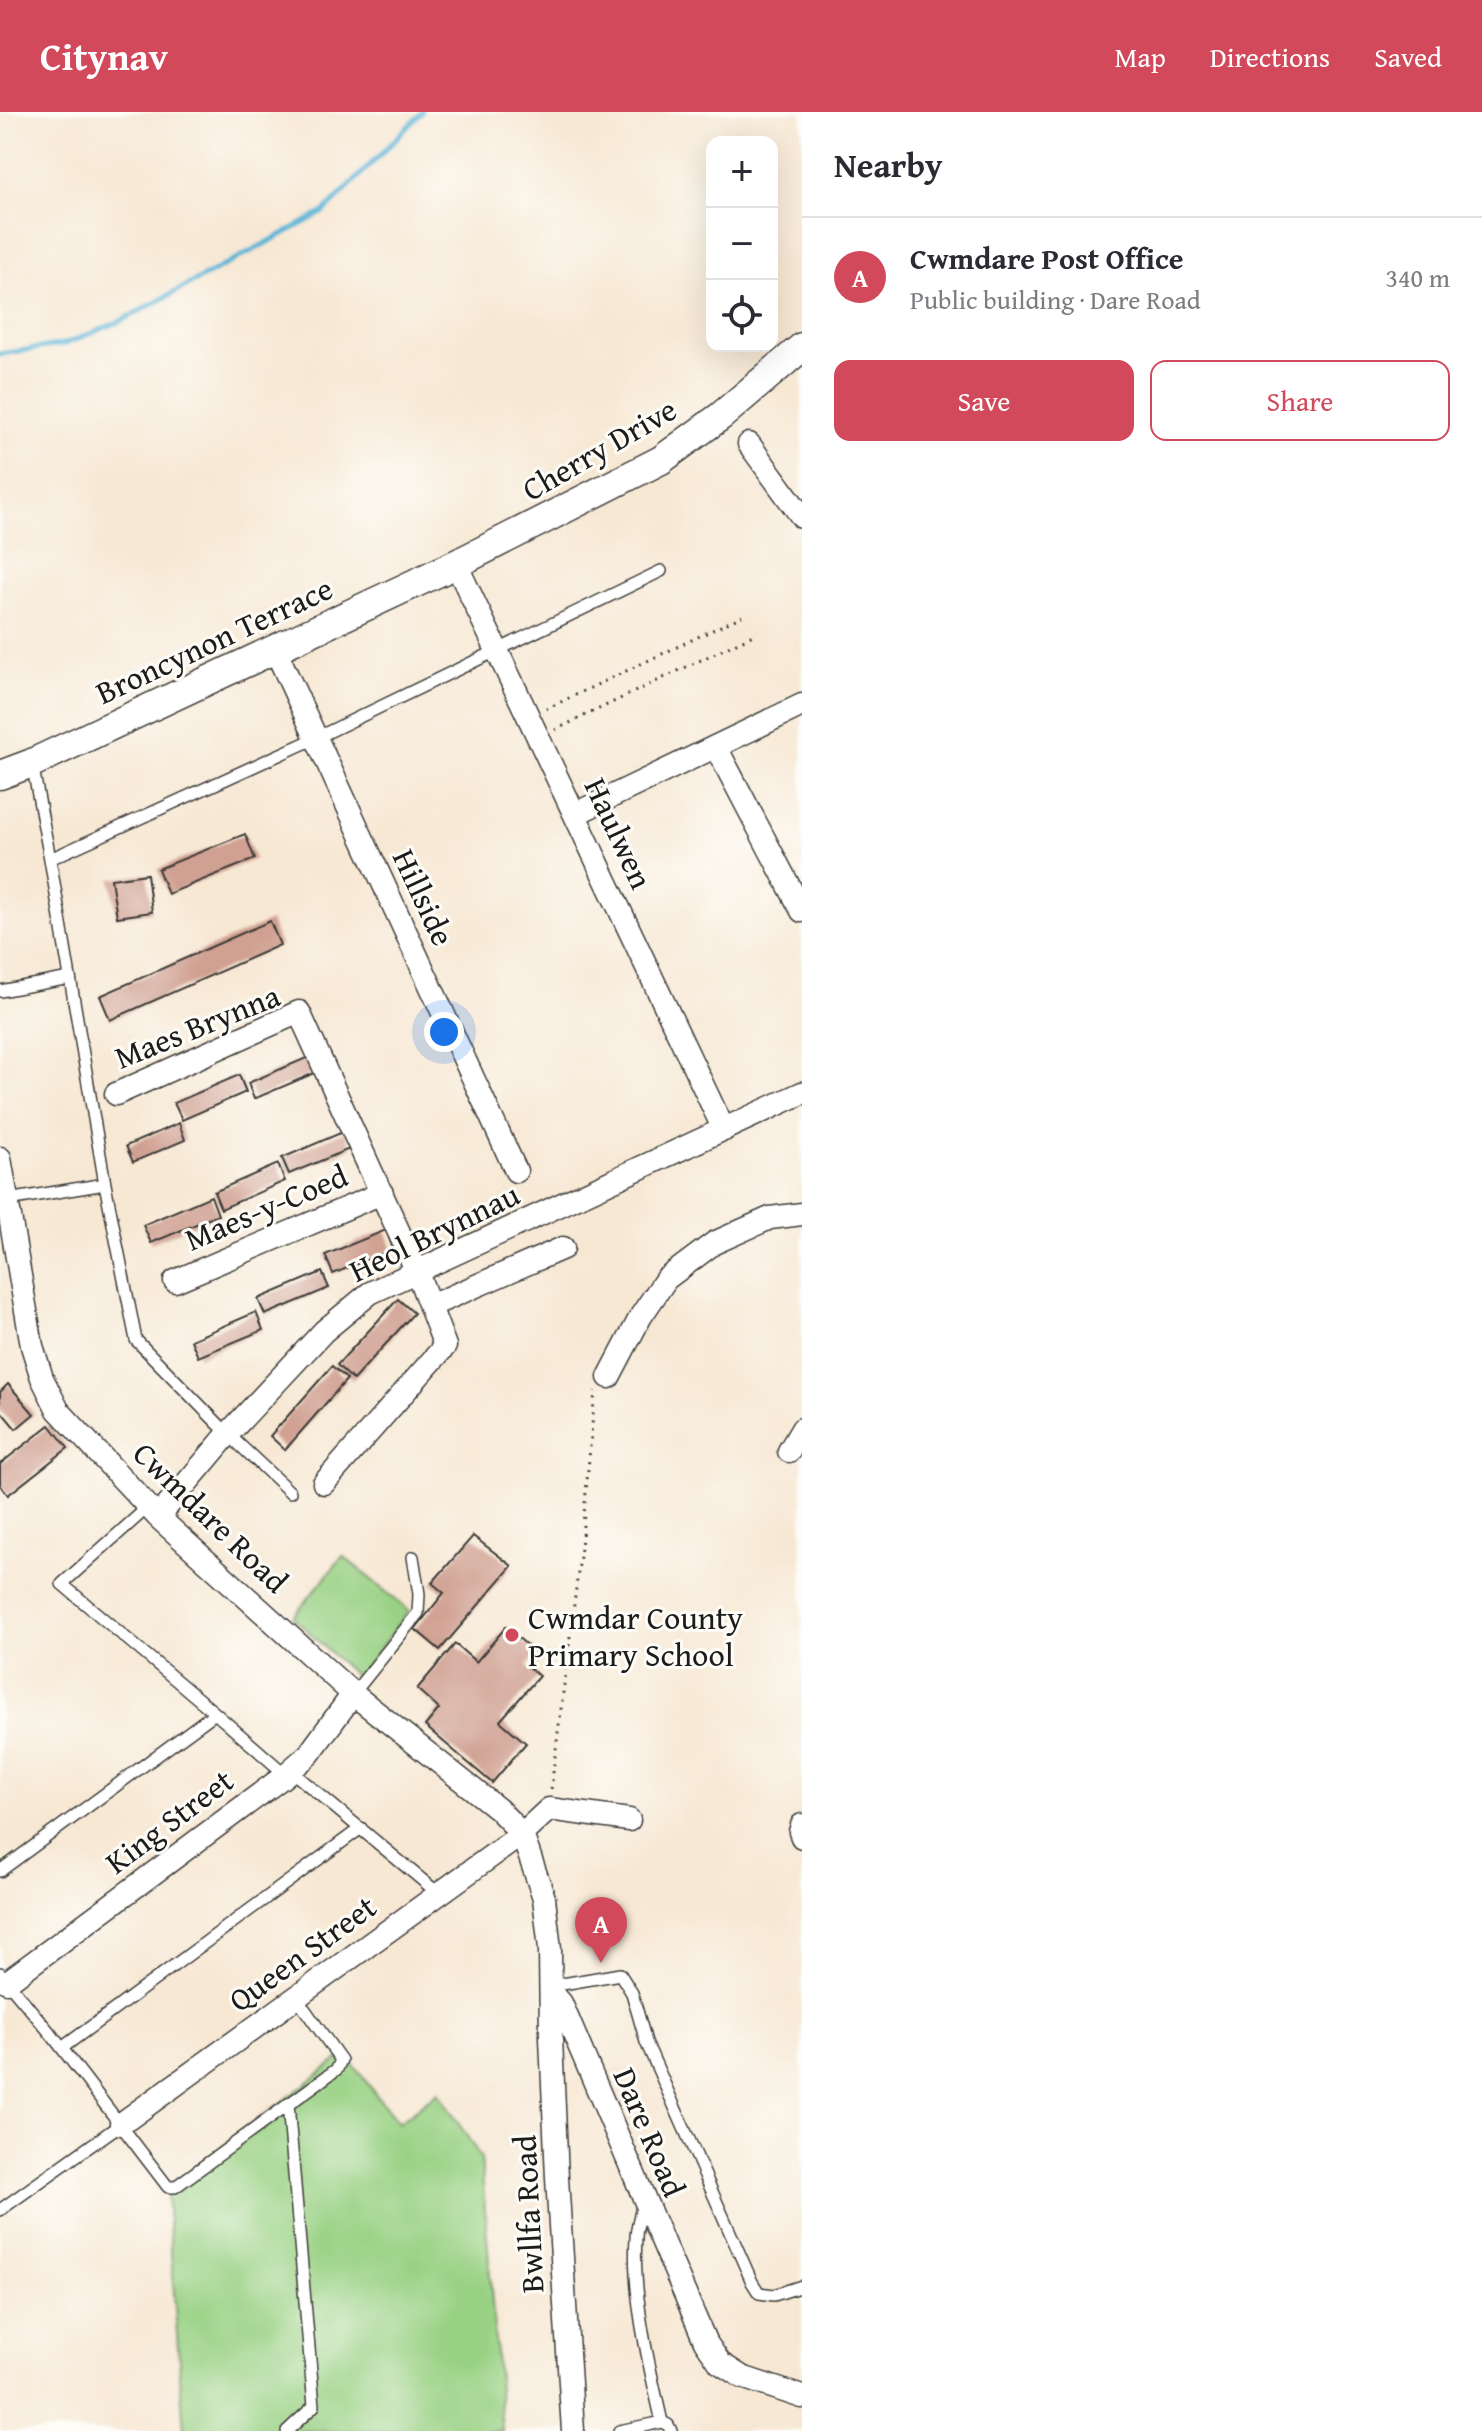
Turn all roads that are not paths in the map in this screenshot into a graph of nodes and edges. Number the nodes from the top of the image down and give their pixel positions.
1 (802, 347) edge
2 (749, 444) dead end
3 (802, 517) edge
4 (456, 564) junction
5 (661, 571) dead end
6 (275, 649) junction
7 (497, 650) junction
8 (802, 705) edge
9 (316, 738) junction
10 (716, 747) junction
11 (32, 763) junction
12 (0, 775) edge
13 (575, 814) junction
14 (50, 859) junction
15 (802, 911) edge
16 (70, 978) junction
17 (0, 991) edge
18 (802, 1093) edge
19 (116, 1094) dead end
20 (724, 1130) junction
21 (0, 1158) edge
22 (516, 1171) dead end
23 (105, 1184) junction
24 (4, 1190) edge
25 (382, 1193) junction
26 (802, 1214) edge
27 (563, 1248) dead end
28 (417, 1272) junction
29 (175, 1281) dead end
30 (430, 1306) junction
31 (609, 1377) road end
32 (802, 1429) edge
33 (228, 1434) junction
34 (789, 1451) dead end
35 (324, 1483) dead end
36 (290, 1492) dead end
37 (153, 1512) junction
38 (413, 1557) dead end
39 (353, 1694) junction
40 (215, 1713) junction
41 (288, 1772) junction
42 (629, 1820) dead end
43 (802, 1825) edge
44 (361, 1828) junction
45 (522, 1834) junction
46 (802, 1837) edge
47 (0, 1871) edge
48 (439, 1894) junction
49 (4, 1978) edge
50 (551, 1989) junction
51 (296, 1997) junction
52 (62, 2048) junction
53 (288, 2104) junction
54 (121, 2124) junction
55 (644, 2199) junction
56 (0, 2210) edge
57 (802, 2286) edge
58 (801, 2394) edge
59 (662, 2422) junction
60 (287, 2431) edge
61 (573, 2431) edge
62 (619, 2431) edge
63 (671, 2431) edge

1 - 4 street, Cherry Drive
2 - 3 street
4 - 6 street, Broncynon Terrace
4 - 7 street, Haulwen
5 - 7 lane
6 - 9 street, Hillside
6 - 11 street, Broncynon Terrace
7 - 9 lane
7 - 13 street, Haulwen
8 - 10 street
9 - 14 lane
9 - 22 street, Hillside
10 - 13 street
10 - 15 street
11 - 12 street, Broncynon Terrace
11 - 14 lane
13 - 20 street, Haulwen
14 - 16 lane
16 - 17 lane
16 - 23 lane
18 - 20 street, Heol Brynnau
19 - 25 street, Maes Brynna
20 - 28 street, Heol Brynnau
21 - 24 street, Cwmdare Road
23 - 24 lane
23 - 33 lane
24 - 37 street, Cwmdare Road
25 - 28 street
25 - 29 street, Maes-y-Coed
26 - 31 street
27 - 30 street
28 - 30 street
28 - 33 street, Heol Brynnau
30 - 35 street
32 - 34 street
33 - 36 lane
33 - 37 street, Heol Brynnau
37 - 39 street, Cwmdare Road
37 - 40 lane
38 - 39 lane
39 - 41 street, King Street
39 - 45 street, Cwmdare Road
40 - 41 lane
40 - 47 lane
41 - 44 lane
41 - 49 street, King Street
42 - 45 street, Queen Street
43 - 46 street
44 - 48 lane
44 - 52 lane
45 - 48 street, Queen Street
45 - 50 street, Dare Road
48 - 51 street, Queen Street
49 - 52 lane
50 - 55 street, Dare Road
50 - 57 lane
50 - 61 street, Bwllfa Road
51 - 53 lane
51 - 54 street, Queen Street
52 - 54 lane
53 - 54 lane
53 - 60 lane
54 - 56 lane
55 - 58 street, Dare Road
55 - 59 lane
59 - 62 lane
59 - 63 lane

